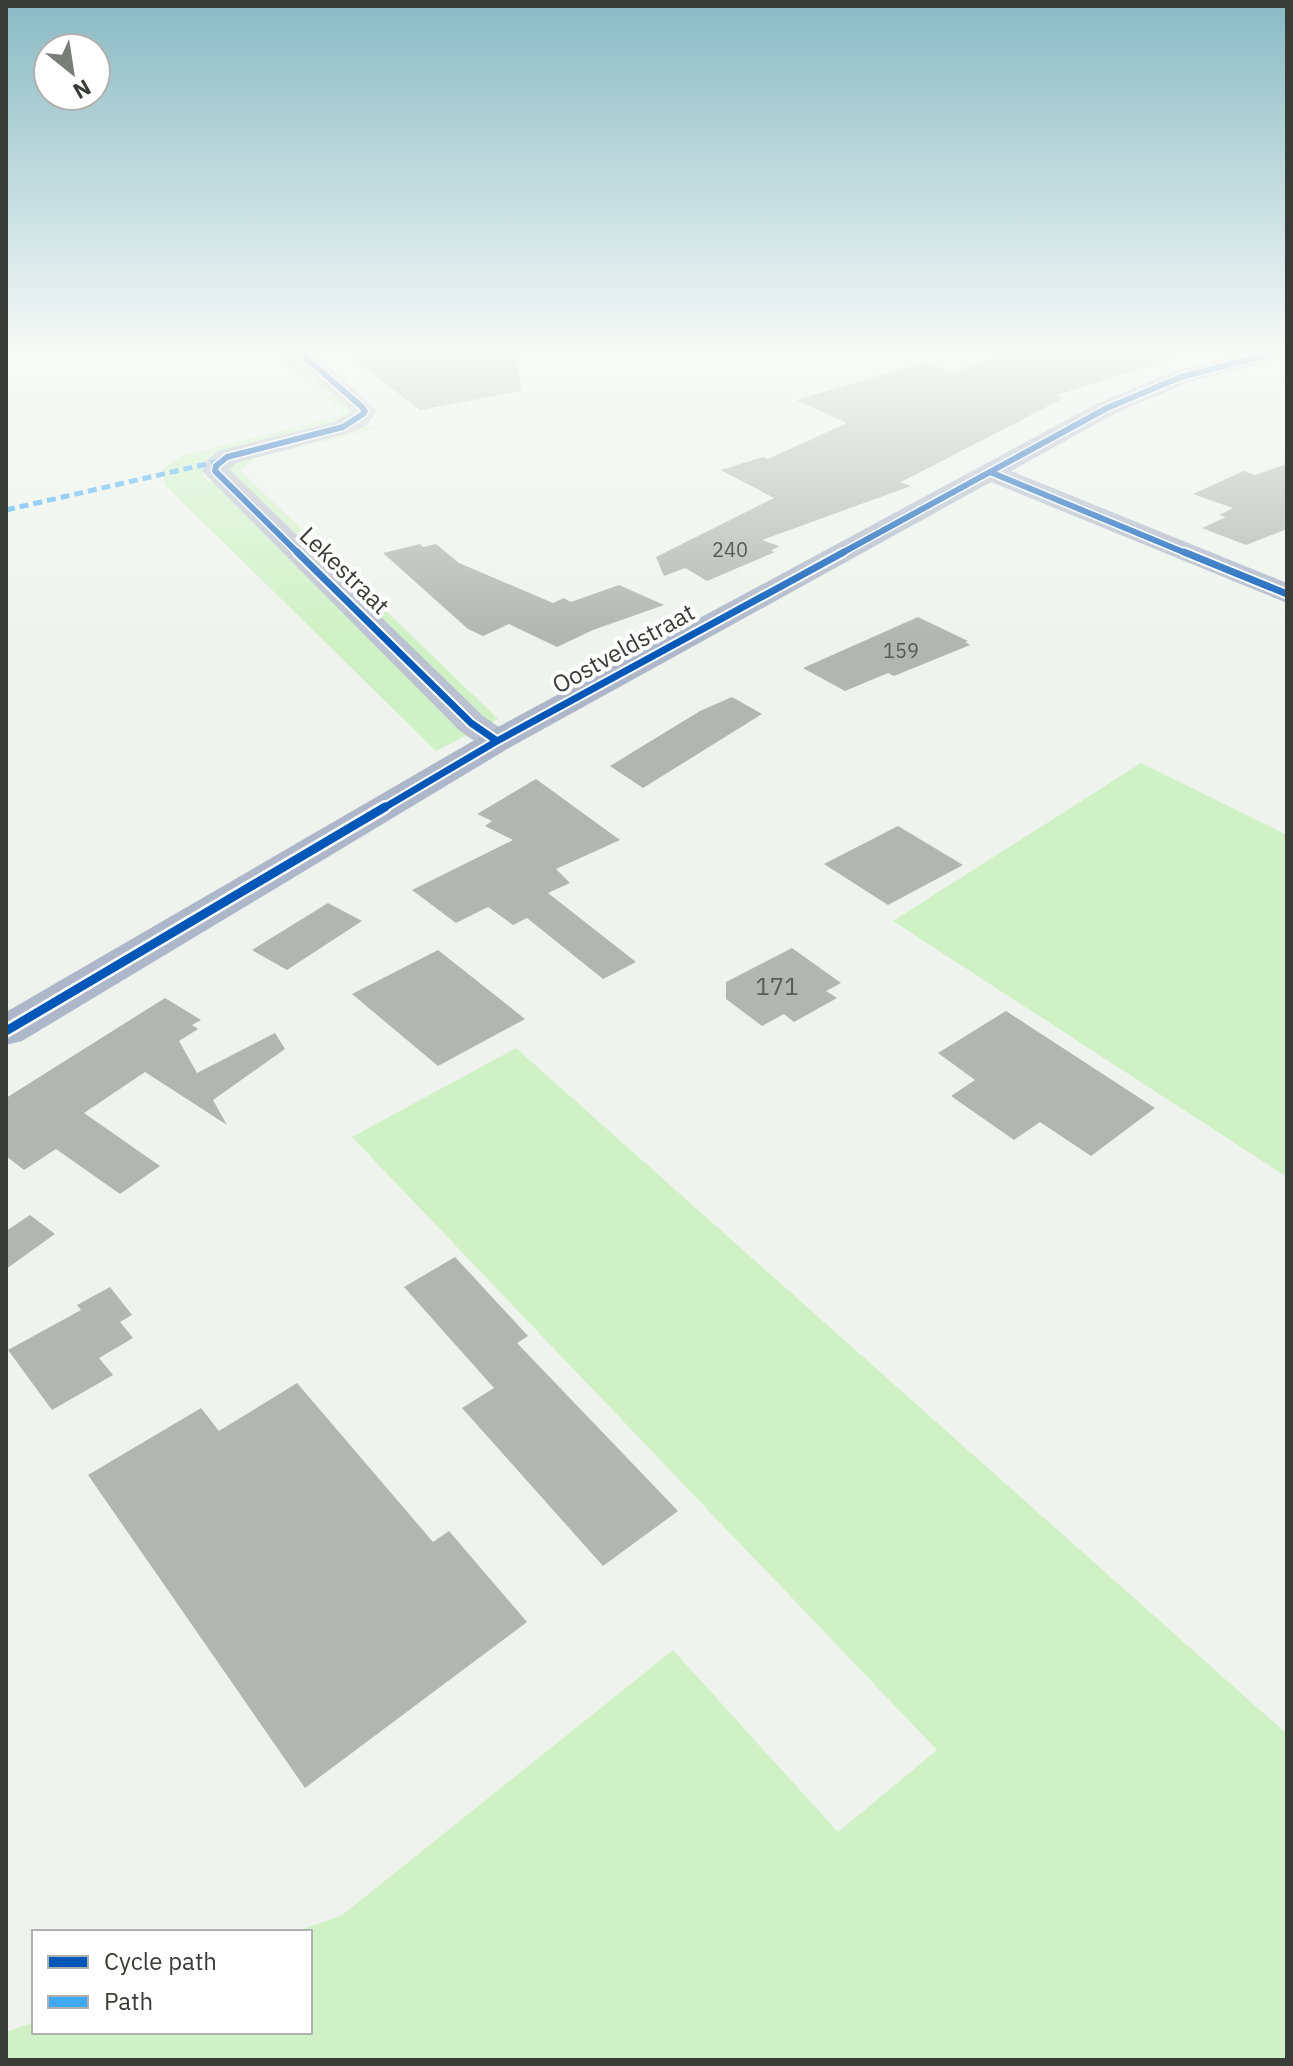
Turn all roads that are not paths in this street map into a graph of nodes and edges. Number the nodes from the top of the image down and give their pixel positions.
1 (264, 447) edge
2 (1037, 447) edge
3 (990, 472) junction
4 (1287, 594) edge
5 (497, 741) junction
6 (6, 1031) edge

1 - 5 street, Lekestraat
2 - 3 street, Oostveldstraat
3 - 4 street
3 - 5 street, Oostveldstraat
5 - 6 street, Oostveldstraat

